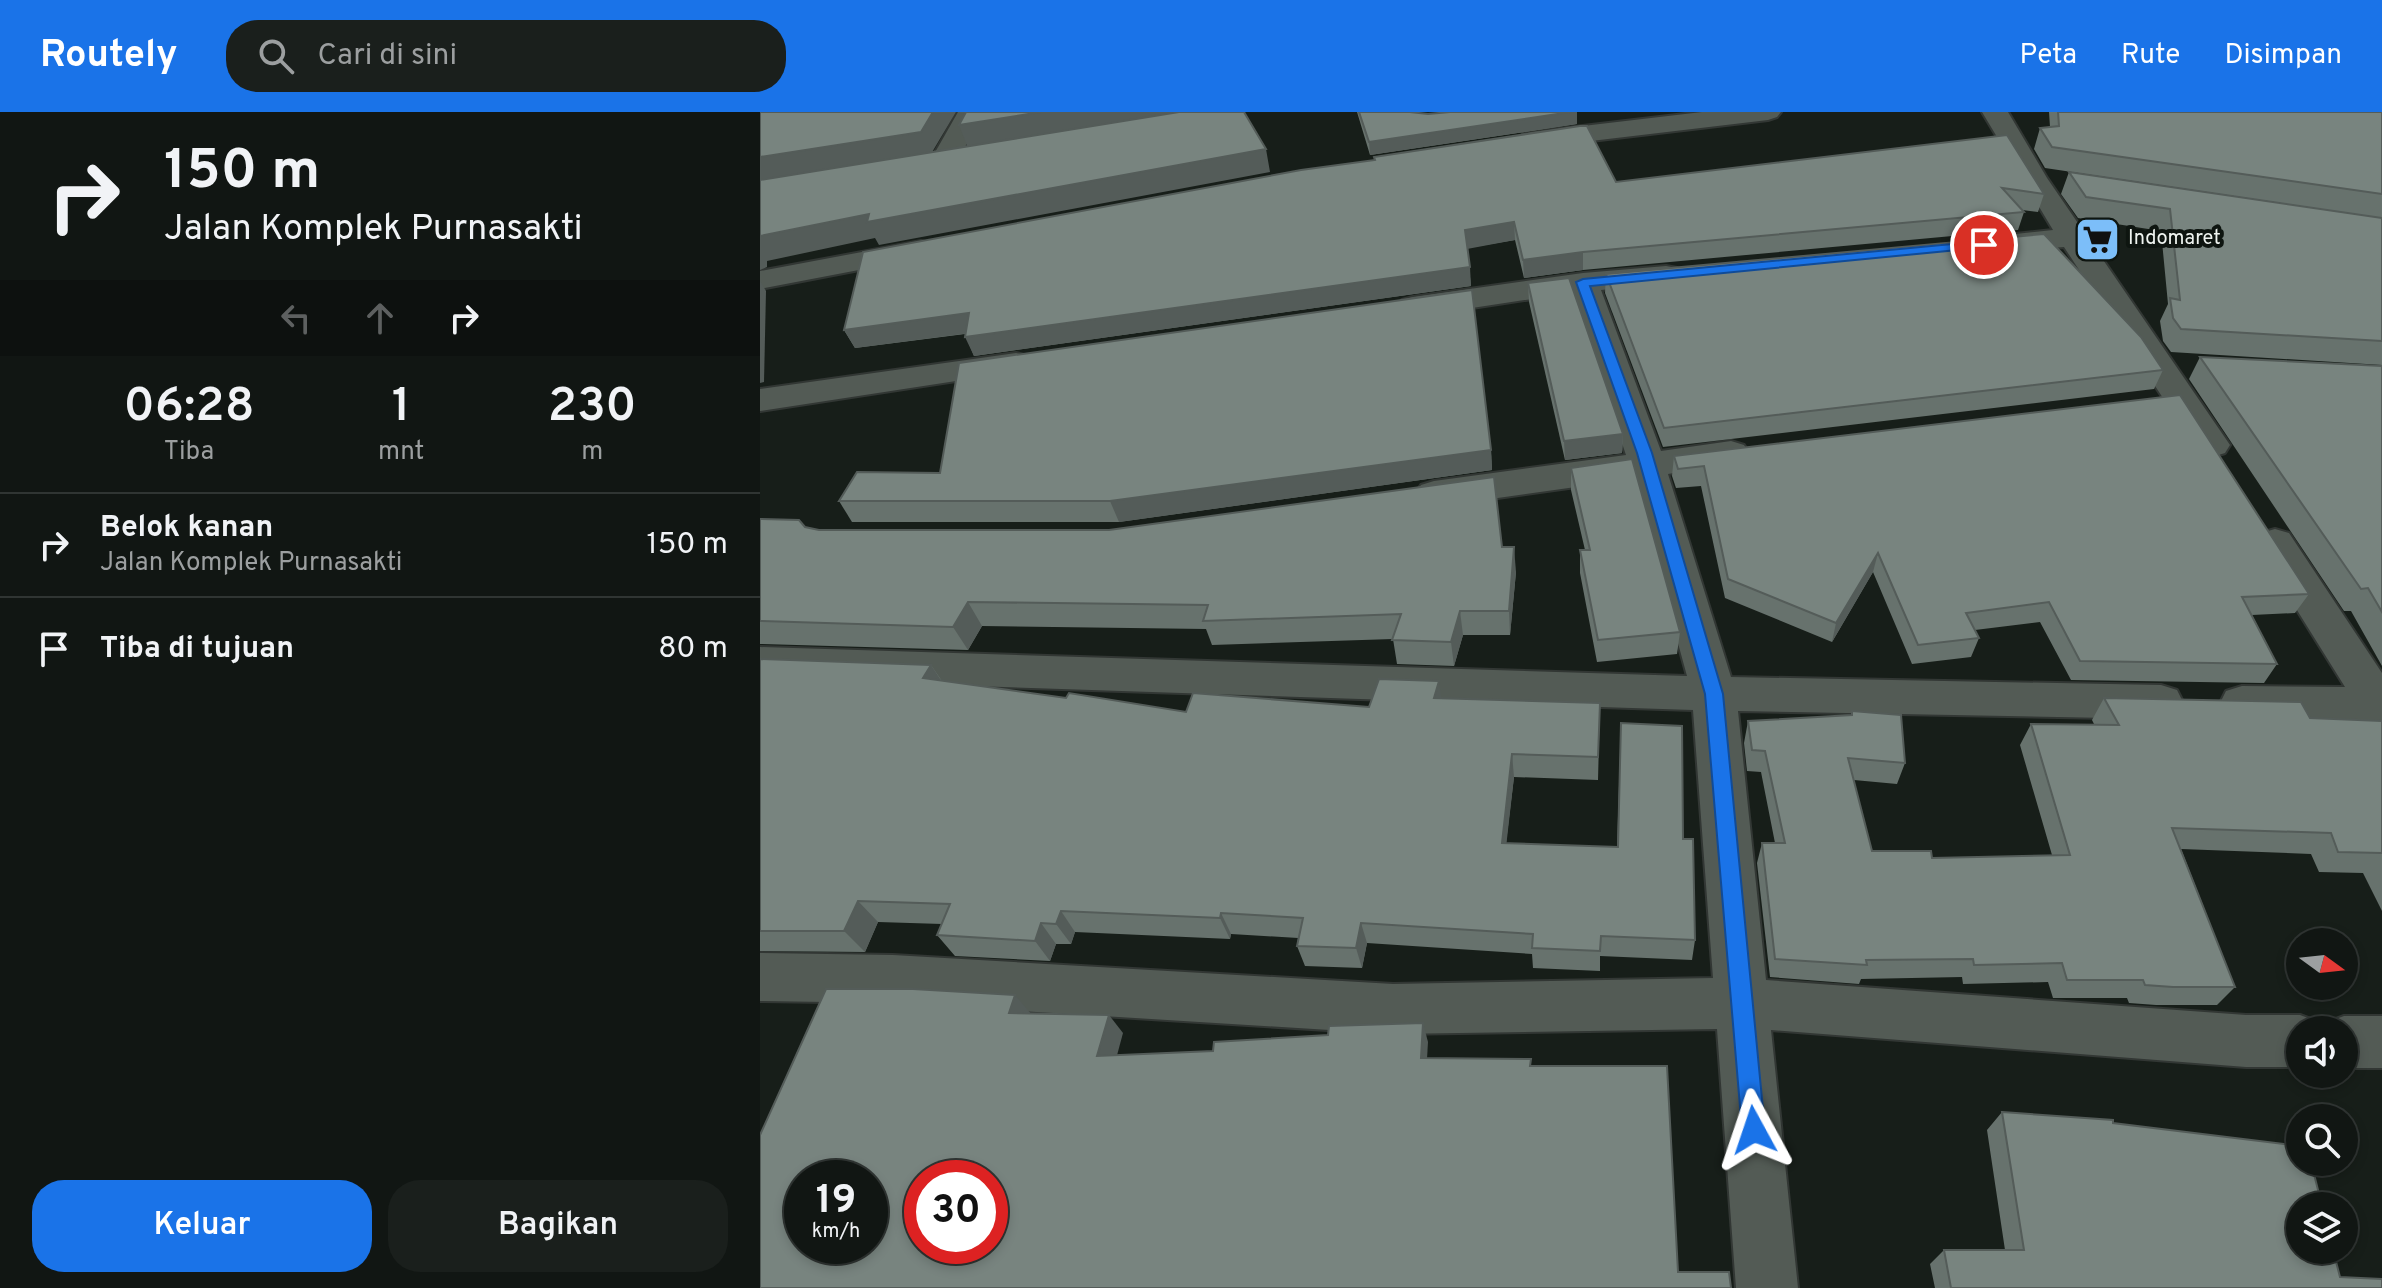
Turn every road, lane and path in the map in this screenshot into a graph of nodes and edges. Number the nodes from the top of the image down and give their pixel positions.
1 (971, 112) edge
2 (1528, 112) edge
3 (1768, 112) edge
4 (1995, 112) edge
5 (1536, 139) junction
6 (1507, 144) edge
7 (972, 158) edge
8 (943, 163) junction
9 (913, 168) edge
10 (2033, 178) junction
11 (2073, 183) edge
12 (2074, 237) junction
13 (941, 247) edge
14 (1955, 247) edge
15 (1694, 272) edge
16 (760, 280) edge
17 (1583, 282) junction
18 (1378, 312) edge
19 (1050, 358) edge
20 (2158, 364) junction
21 (2203, 367) edge
22 (760, 400) edge
23 (1773, 448) edge
24 (1647, 464) junction
25 (2233, 479) edge
26 (1399, 499) edge
27 (2259, 519) edge
28 (760, 663) edge
29 (1714, 694) junction
30 (2381, 707) edge
31 (760, 977) edge
32 (1743, 1003) junction
33 (2286, 1041) edge
34 (2358, 1042) edge
35 (2382, 1042) edge
36 (1767, 1288) edge

1 - 8 street
2 - 5 street
3 - 5 street
4 - 10 street
5 - 6 street
7 - 8 street
8 - 9 street
10 - 11 street
10 - 12 street
12 - 14 street
12 - 20 street
13 - 16 street
15 - 17 street
17 - 18 street
17 - 24 street
19 - 22 street
20 - 21 street
20 - 25 street
23 - 24 street
24 - 26 street
24 - 29 street
27 - 30 street
28 - 29 street
29 - 30 street
29 - 32 street
31 - 32 street
32 - 33 street
32 - 36 street
34 - 35 street

